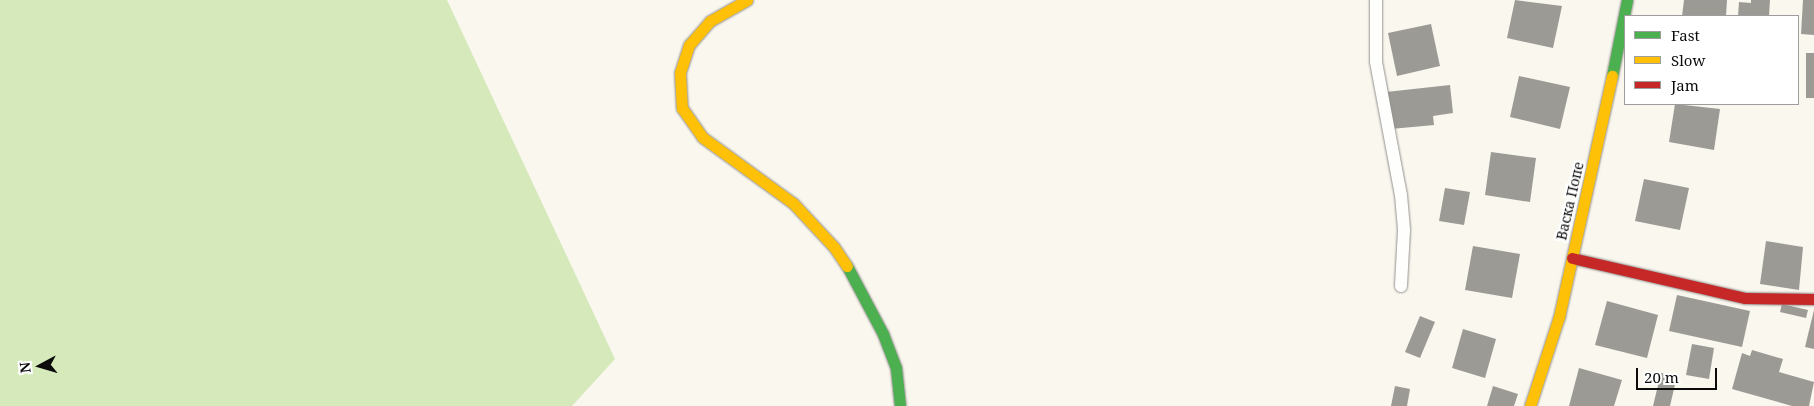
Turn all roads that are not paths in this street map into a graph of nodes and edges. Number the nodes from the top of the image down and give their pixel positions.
1 (747, 0) edge
2 (1376, 0) edge
3 (1627, 0) edge
4 (1572, 258) junction
5 (1401, 286) dead end
6 (1814, 299) edge
7 (900, 406) edge
8 (1530, 406) edge

1 - 7 street
2 - 5 lane
3 - 4 street, Васка Попе
4 - 6 street
4 - 8 street, Васка Попе

